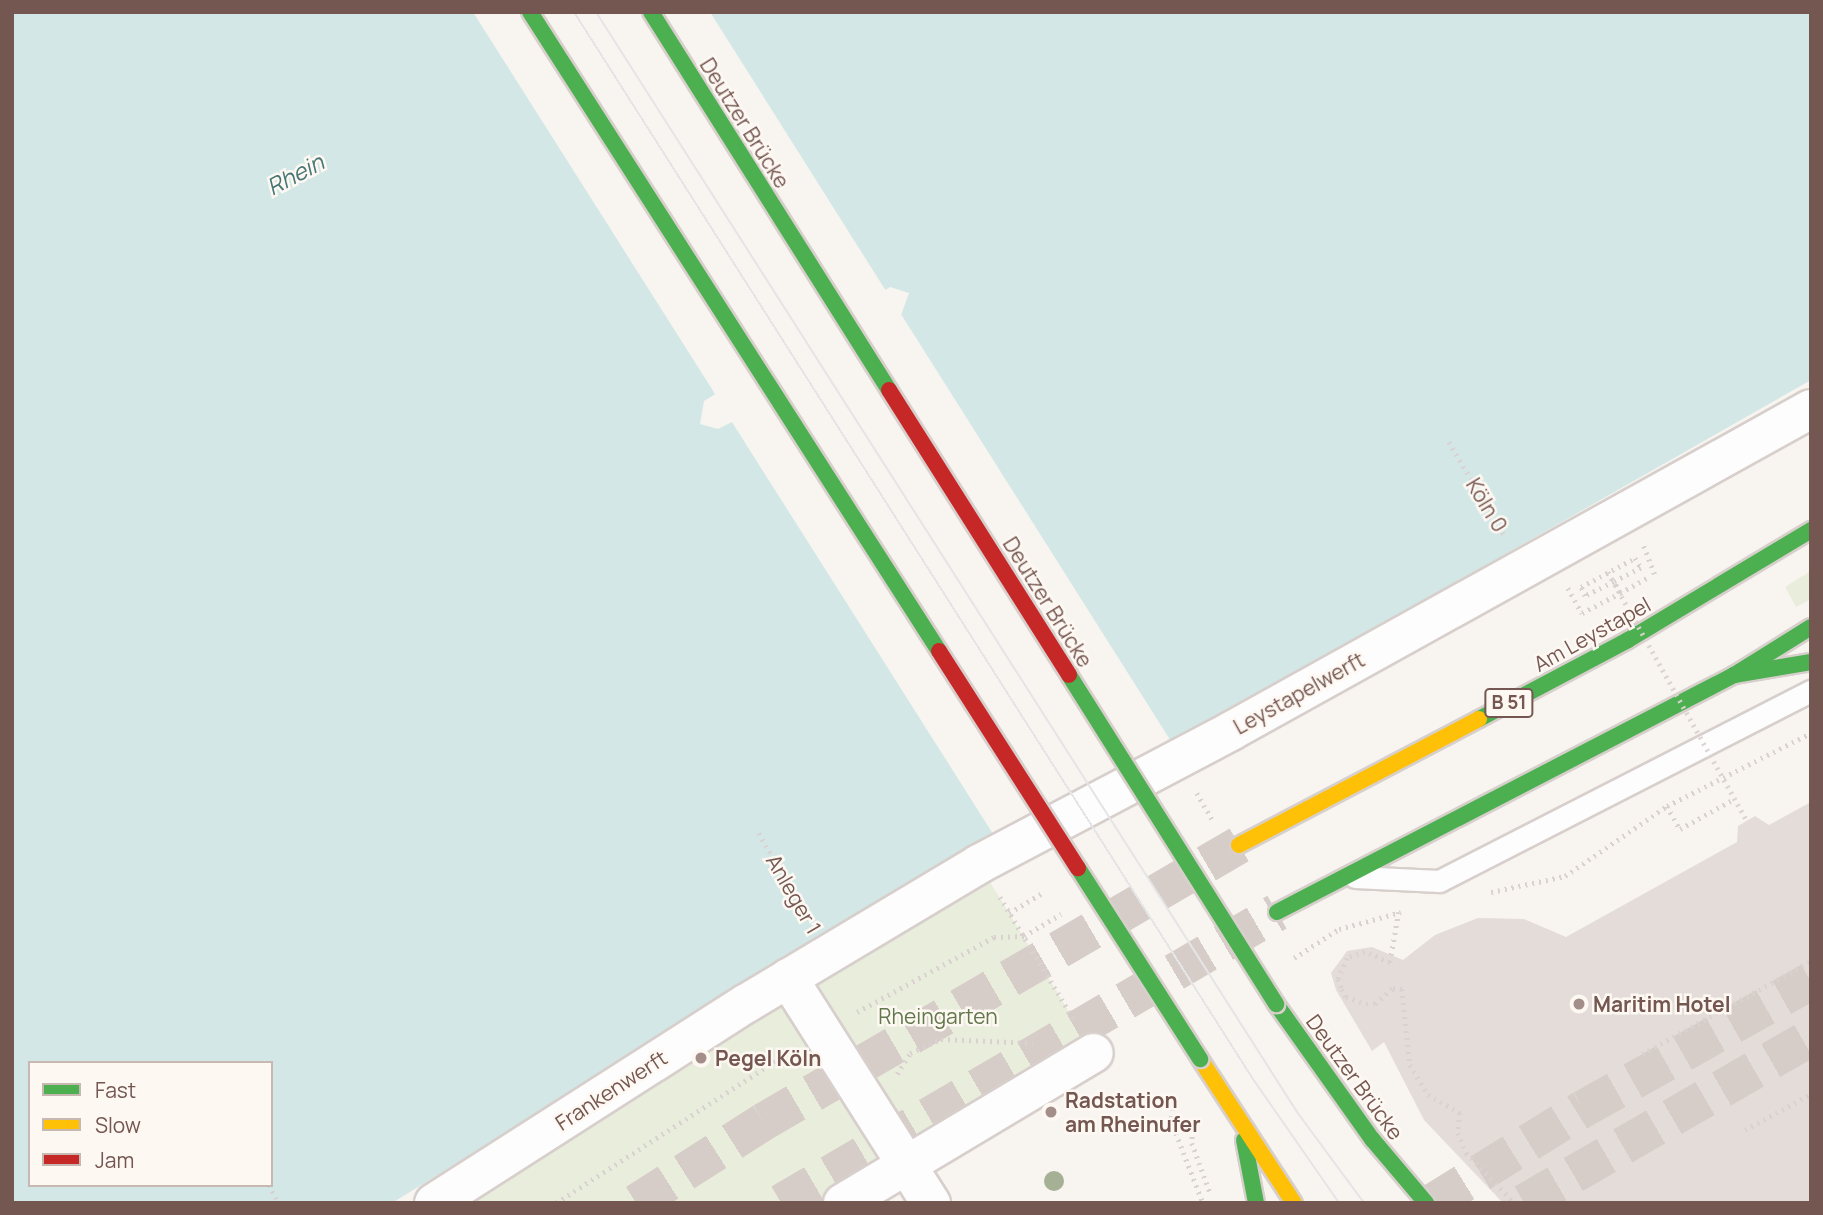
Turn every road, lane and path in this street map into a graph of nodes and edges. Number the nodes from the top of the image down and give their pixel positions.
1 (530, 12) edge
2 (651, 12) edge
3 (1811, 409) edge
4 (1449, 442) dead end
5 (1626, 513) junction
6 (1811, 530) edge
7 (1537, 561) junction
8 (1608, 572) junction
9 (1614, 582) junction
10 (1620, 593) junction
11 (1811, 627) edge
12 (1811, 662) edge
13 (1734, 675) junction
14 (1811, 691) edge
15 (1811, 733) edge
16 (1734, 799) junction
17 (1667, 806) junction
18 (1747, 821) dead end
19 (759, 834) dead end
20 (1240, 845) tunnel mouth
21 (979, 863) junction
22 (1349, 876) junction
23 (1051, 888) dead end
24 (1486, 893) dead end
25 (1072, 908) dead end
26 (1412, 911) dead end
27 (1277, 912) tunnel mouth
28 (1009, 913) junction
29 (1024, 936) junction
30 (836, 948) junction
31 (1811, 961) edge
32 (788, 978) junction
33 (859, 1011) dead end
34 (799, 1045) dead end
35 (1642, 1054) dead end
36 (1083, 1060) junction
37 (895, 1082) dead end
38 (1177, 1085) dead end
39 (1811, 1094) edge
40 (1194, 1108) dead end
41 (1745, 1130) dead end
42 (1243, 1131) junction
43 (904, 1165) junction
44 (270, 1187) edge
45 (279, 1203) edge
46 (434, 1203) edge
47 (556, 1203) edge
48 (843, 1203) edge
49 (931, 1203) edge
50 (1203, 1203) edge
51 (1214, 1203) edge
52 (1255, 1203) edge
53 (1294, 1203) edge
54 (1426, 1203) edge
55 (1515, 1203) edge

1 - 42 main road, bridge
2 - 54 main road, Deutzer Brücke, bridge
3 - 5 street, Leystapelwerft
4 - 7 path, Köln 0
5 - 7 street, Leystapelwerft
5 - 10 path
6 - 20 main road, Am Leystapel / B 51
7 - 10 path, Köln 0
7 - 21 street, Leystapelwerft
8 - 9 path
8 - 9 path
8 - 16 path, bridge
9 - 10 path
11 - 13 main road
12 - 13 main road
13 - 22 main road
14 - 22 lane
15 - 17 path
16 - 17 path
16 - 18 path, bridge
17 - 24 path
19 - 30 path, Anleger 1
21 - 28 path
21 - 30 street, Leystapelwerft
22 - 27 main road
23 - 28 path
25 - 29 path
26 - 55 path
28 - 29 path
29 - 33 path
29 - 36 path
30 - 32 street, Leystapelwerft
31 - 35 path
32 - 43 street
32 - 46 street, Frankenwerft
34 - 47 path
36 - 37 path
36 - 43 street
38 - 50 path
39 - 41 path
40 - 51 path
42 - 52 main road
42 - 53 main road
43 - 48 street
43 - 49 street
44 - 45 path

